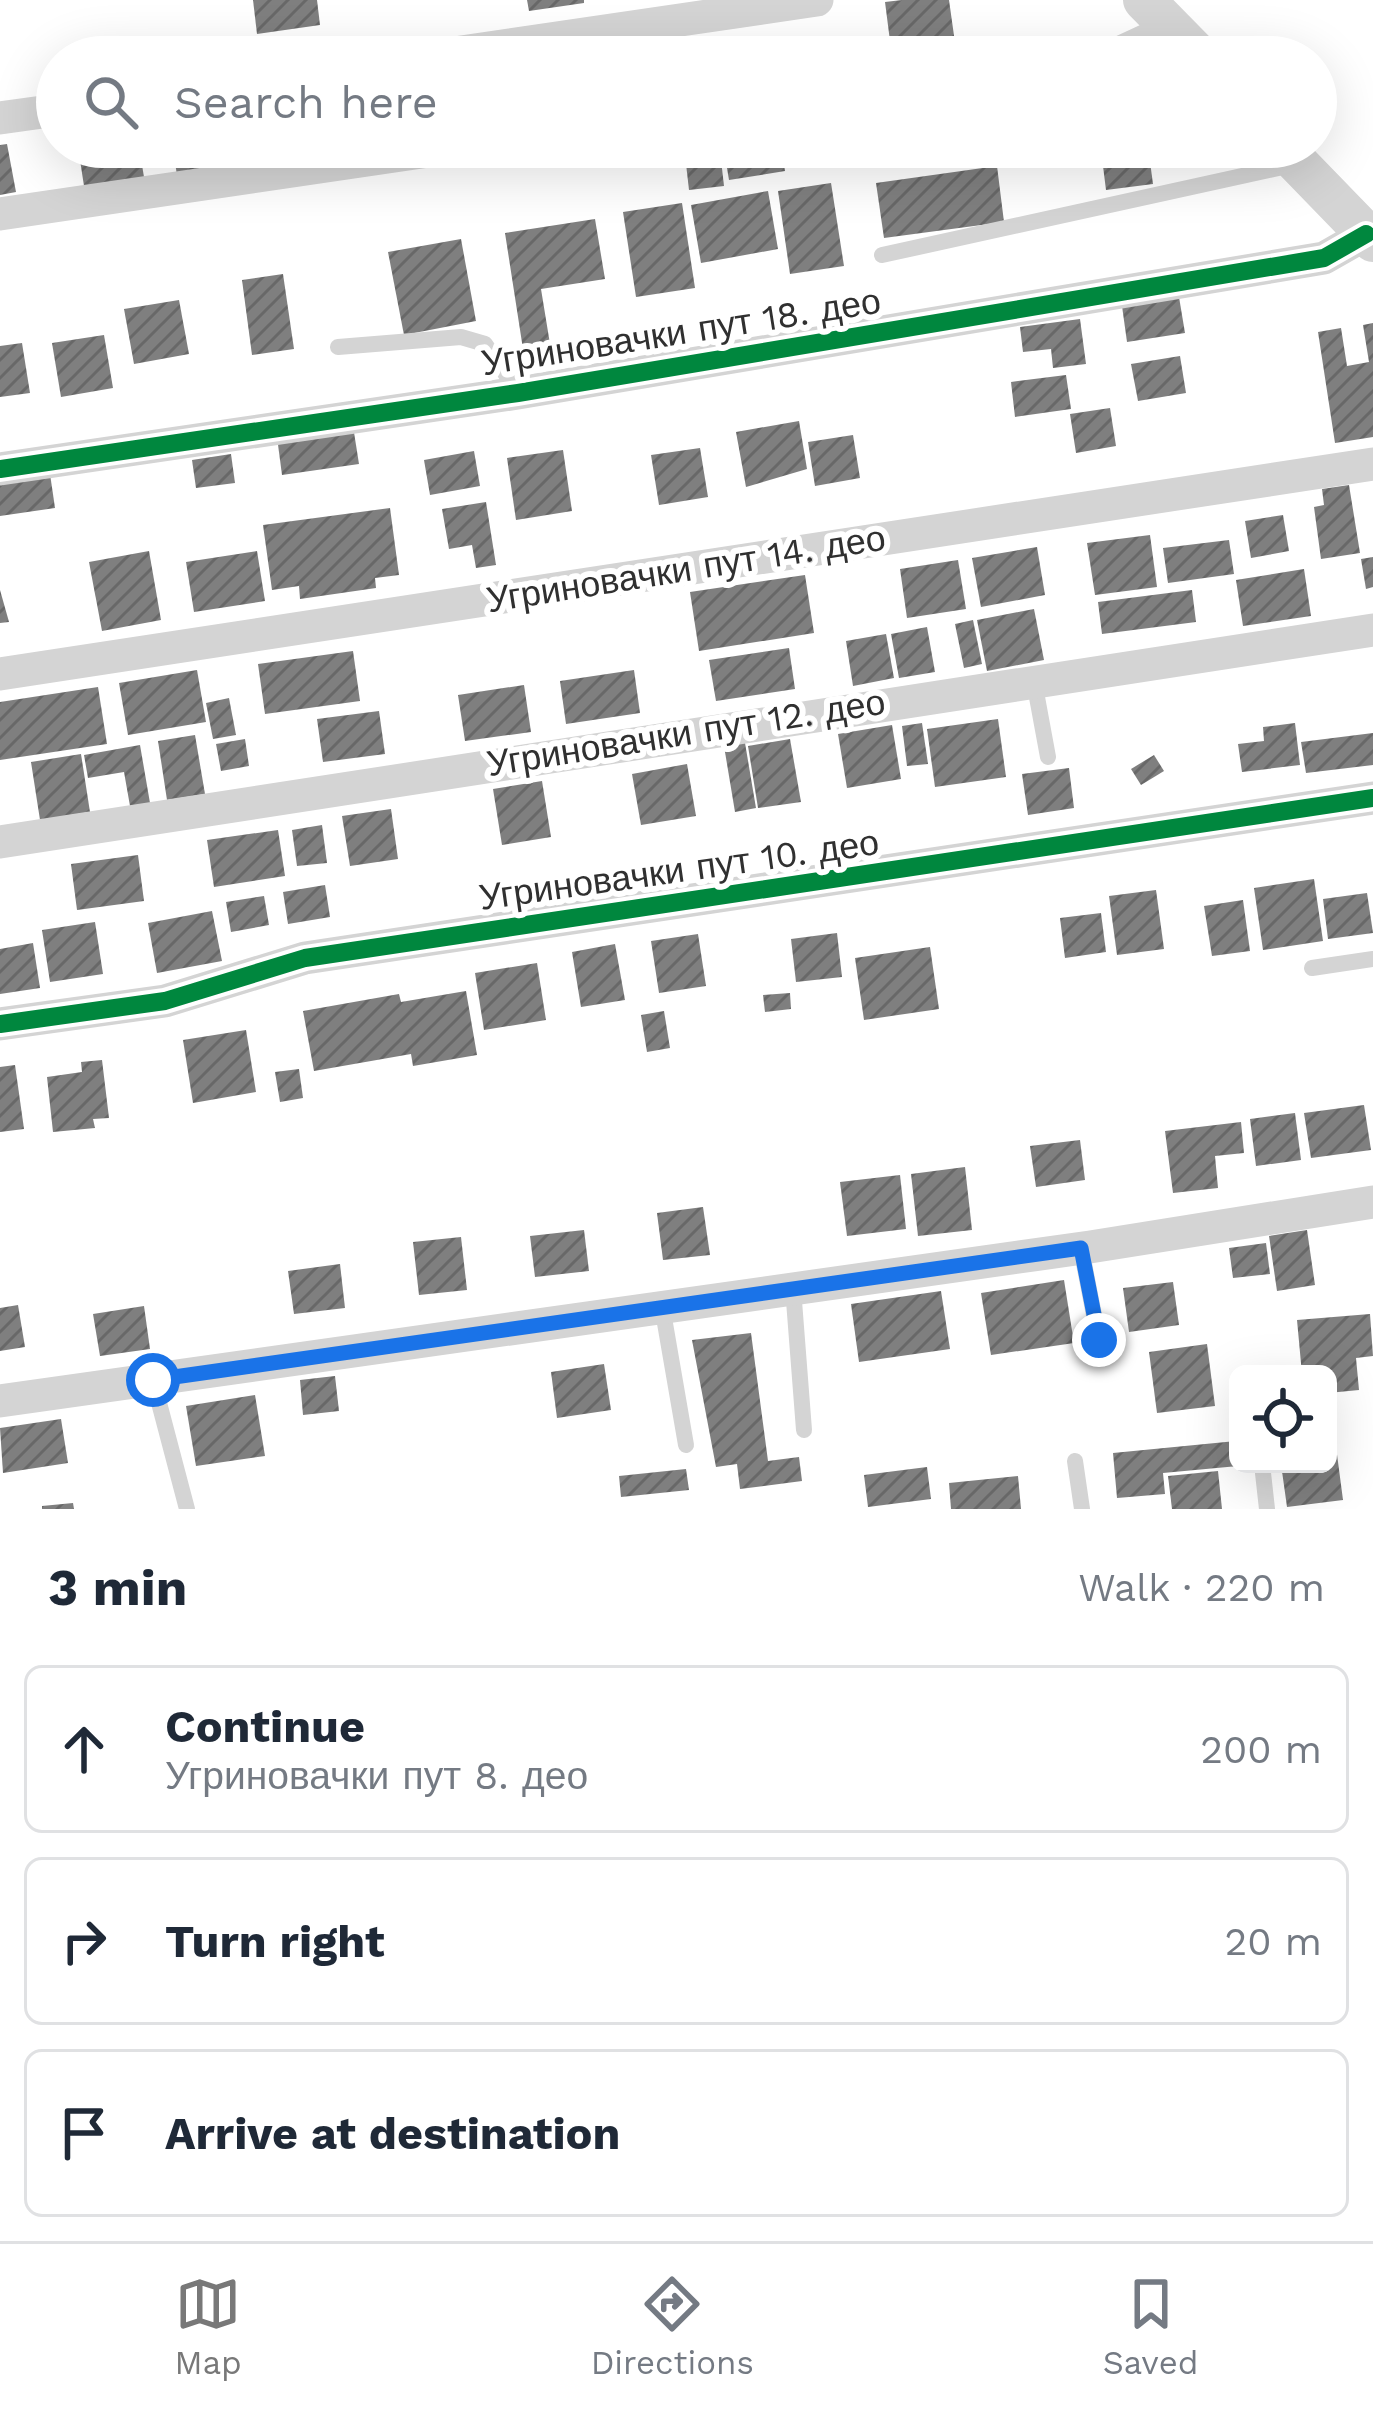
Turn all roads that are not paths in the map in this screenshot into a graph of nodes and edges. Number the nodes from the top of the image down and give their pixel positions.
1 (817, 0) edge
2 (571, 36) edge
3 (36, 113) edge
4 (0, 118) edge
5 (314, 168) edge
6 (1237, 168) edge
7 (1302, 168) edge
8 (0, 214) edge
9 (1369, 238) edge
10 (882, 255) dead end
11 (338, 347) dead end
12 (518, 393) junction
13 (1373, 464) edge
14 (0, 469) edge
15 (1373, 629) edge
16 (0, 674) edge
17 (1034, 681) junction
18 (1048, 757) dead end
19 (1373, 798) edge
20 (0, 842) edge
21 (1373, 959) edge
22 (1312, 968) dead end
23 (0, 1024) edge
24 (1373, 1202) edge
25 (1081, 1248) junction
26 (793, 1287) junction
27 (662, 1306) junction
28 (1099, 1340) dead end
29 (153, 1380) junction
30 (0, 1401) edge
31 (804, 1430) dead end
32 (686, 1445) dead end
33 (1075, 1461) dead end
34 (1263, 1473) edge
35 (188, 1509) edge
36 (1082, 1509) edge
37 (1267, 1509) edge

1 - 2 street
3 - 4 street
5 - 8 street
6 - 10 lane
7 - 9 street
9 - 12 street, Угриновачки пут 18. део
11 - 12 lane
12 - 14 street, Угриновачки пут 18. део
13 - 16 street, Угриновачки пут 14. део
15 - 17 street, Угриновачки пут 12. део
17 - 18 lane
17 - 20 street, Угриновачки пут 12. део
19 - 23 street, Угриновачки пут 10. део
21 - 22 lane
24 - 25 street
25 - 26 street
25 - 28 lane
26 - 27 street
26 - 31 lane
27 - 29 street
27 - 32 lane
29 - 30 street
29 - 35 lane
33 - 36 lane
34 - 37 lane

